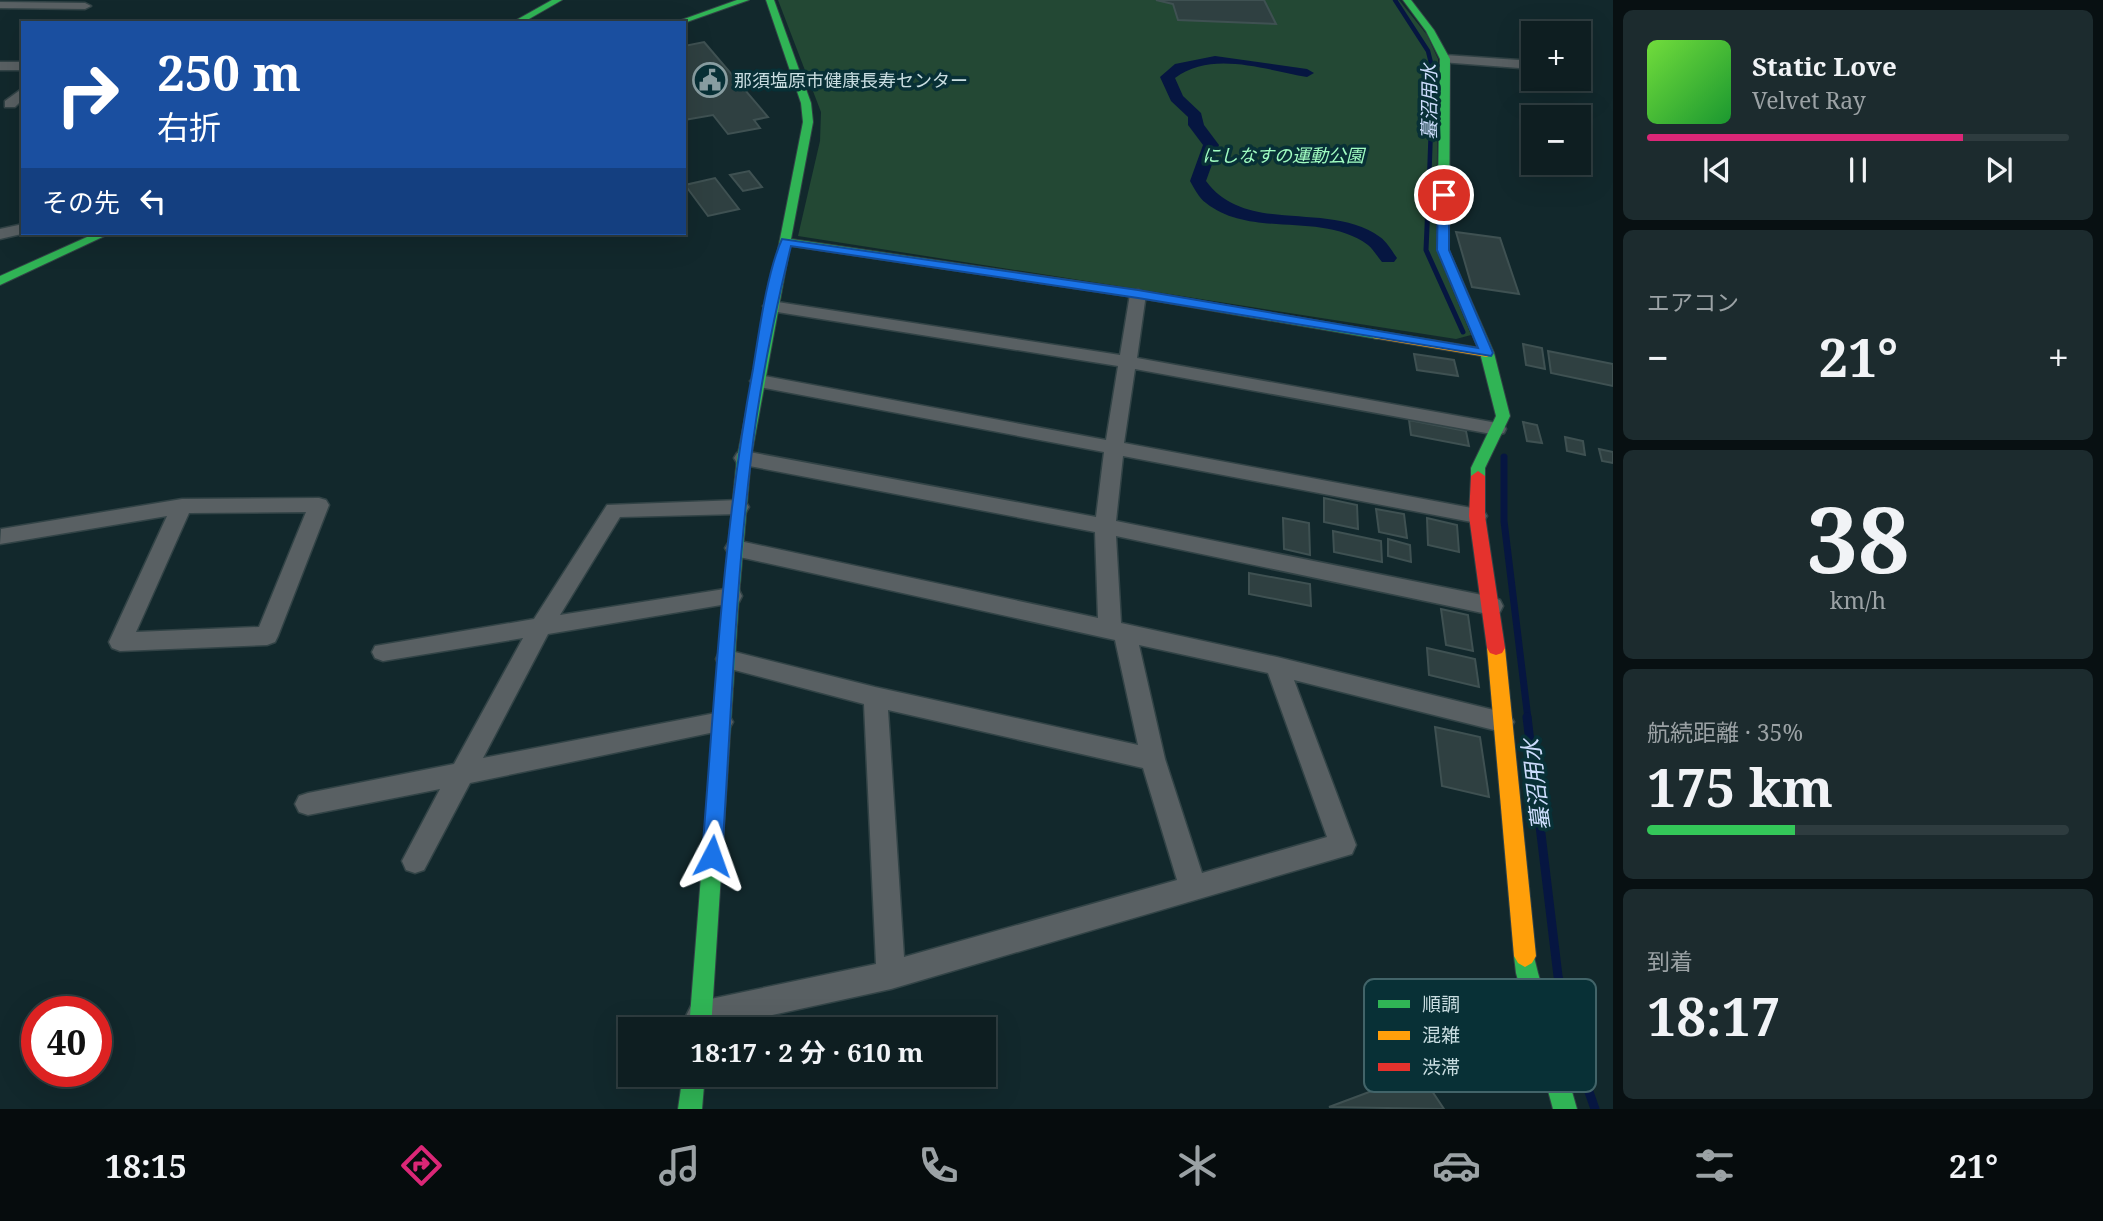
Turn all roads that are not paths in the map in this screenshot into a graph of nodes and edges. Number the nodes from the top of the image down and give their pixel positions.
1 (558, 0) edge
2 (745, 0) edge
3 (770, 0) edge
4 (1407, 0) edge
5 (0, 5) edge
6 (85, 6) dead end
7 (519, 21) edge
8 (683, 21) edge
9 (1445, 59) junction
10 (1521, 64) edge
11 (0, 66) edge
12 (21, 66) edge
13 (21, 94) edge
14 (10, 104) dead end
15 (21, 229) edge
16 (0, 234) edge
17 (101, 235) edge
18 (787, 242) junction
19 (0, 281) edge
20 (1138, 294) junction
21 (771, 306) junction
22 (1486, 353) junction
23 (1127, 362) junction
24 (759, 381) junction
25 (1497, 429) junction
26 (1114, 446) junction
27 (744, 458) junction
28 (182, 506) junction
29 (739, 508) junction
30 (1477, 516) junction
31 (1105, 526) junction
32 (0, 538) edge
33 (735, 548) junction
34 (730, 596) junction
35 (1492, 606) junction
36 (541, 626) junction
37 (1117, 631) junction
38 (383, 652) dead end
39 (727, 659) junction
40 (1277, 666) junction
41 (875, 697) junction
42 (722, 722) junction
43 (1502, 722) junction
44 (1153, 759) junction
45 (464, 773) junction
46 (308, 804) dead end
47 (415, 861) dead end
48 (1193, 888) junction
49 (891, 975) junction
50 (1529, 979) edge
51 (701, 1017) edge
52 (725, 1017) edge
53 (693, 1087) edge
54 (1560, 1092) edge
55 (690, 1109) edge
56 (1565, 1109) edge

1 - 7 street
2 - 8 street
3 - 18 street
4 - 9 street
5 - 6 street
9 - 10 street
9 - 22 street
11 - 12 street
13 - 14 street
15 - 16 street
17 - 19 street
18 - 20 street
18 - 21 street
20 - 22 street
20 - 23 street
21 - 23 street
21 - 24 street
22 - 25 street
23 - 25 street
23 - 26 street
24 - 26 street
24 - 27 street
25 - 30 street
26 - 30 street
26 - 31 street
27 - 29 street
27 - 31 street
28 - 28 street
28 - 32 street
29 - 33 street
29 - 36 street
30 - 35 street
31 - 35 street
31 - 37 street
33 - 34 street
33 - 37 street
34 - 36 street
34 - 39 street
35 - 43 street
36 - 38 street
36 - 45 street
37 - 40 street
37 - 44 street
39 - 41 street
39 - 42 street
40 - 43 street
40 - 48 street
41 - 44 street
41 - 49 street
42 - 45 street
42 - 51 street
43 - 50 street
44 - 48 street
45 - 46 street
45 - 47 street
48 - 49 street
49 - 52 street
53 - 55 street
54 - 56 street

